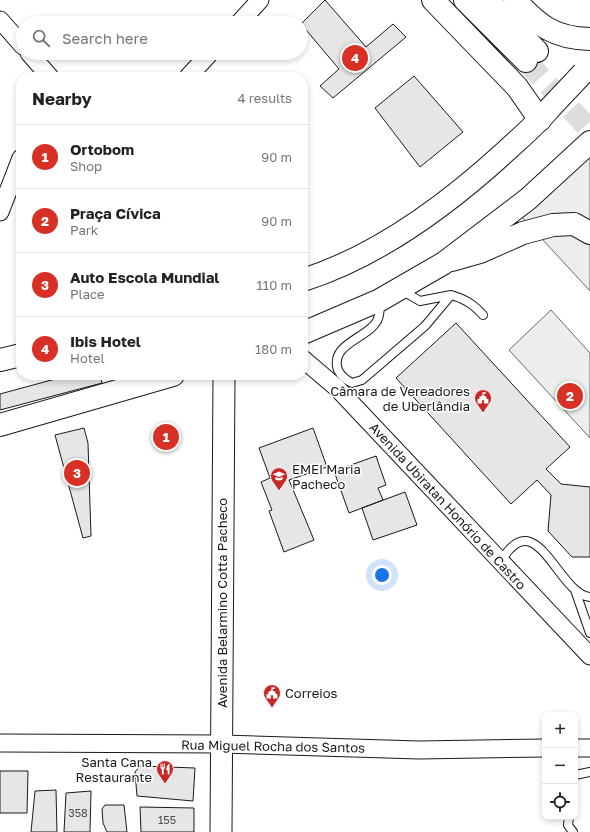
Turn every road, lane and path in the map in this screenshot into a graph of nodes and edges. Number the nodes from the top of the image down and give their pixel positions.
1 (260, 0) edge
2 (433, 0) edge
3 (465, 0) edge
4 (488, 0) edge
5 (515, 0) edge
6 (245, 16) edge
7 (0, 20) edge
8 (16, 38) edge
9 (590, 39) edge
10 (35, 60) edge
11 (204, 60) edge
12 (586, 68) edge
13 (46, 72) edge
14 (193, 72) edge
15 (544, 114) junction
16 (586, 146) edge
17 (16, 171) edge
18 (0, 212) edge
19 (590, 233) edge
20 (444, 263) junction
21 (308, 278) edge
22 (400, 289) junction
23 (451, 295) junction
24 (427, 299) junction
25 (380, 300) junction
26 (438, 310) junction
27 (482, 315) dead end
28 (308, 331) edge
29 (16, 356) edge
30 (0, 360) edge
31 (308, 363) edge
32 (155, 380) edge
33 (224, 380) edge
34 (362, 380) junction
35 (337, 388) junction
36 (25, 417) junction
37 (0, 425) edge
38 (0, 435) edge
39 (500, 563) junction
40 (575, 590) junction
41 (590, 598) edge
42 (590, 633) edge
43 (590, 656) edge
44 (0, 743) edge
45 (221, 744) junction
46 (542, 748) edge
47 (578, 748) edge
48 (590, 748) edge
49 (590, 772) edge
50 (578, 774) edge
51 (569, 820) edge
52 (221, 832) edge
53 (573, 832) edge

1 - 6 street
2 - 15 main road
3 - 4 main road
5 - 9 main road
7 - 8 street
10 - 13 street
11 - 14 street
12 - 15 main road, bridge
15 - 21 main road
16 - 20 main road
17 - 18 street
19 - 20 main road
20 - 22 main road
22 - 24 lane
22 - 25 main road
23 - 24 lane
23 - 26 lane
23 - 27 lane
24 - 26 lane
25 - 28 main road
25 - 34 lane
26 - 34 lane
29 - 30 main road
31 - 35 street, Avenida Ubiratan Honório de Castro
32 - 36 main road
33 - 45 street, Avenida Belarmino Cotta Pacheco
34 - 35 lane
35 - 39 street, Avenida Ubiratan Honório de Castro
36 - 37 main road
36 - 38 lane
39 - 40 lane
39 - 43 street, Avenida Ubiratan Honório de Castro
40 - 41 lane
40 - 42 lane
44 - 45 street, Rua Miguel Rocha dos Santos
45 - 46 street, Rua Miguel Rocha dos Santos
45 - 52 street, Avenida Belarmino Cotta Pacheco
47 - 48 street
49 - 50 lane
51 - 53 lane

